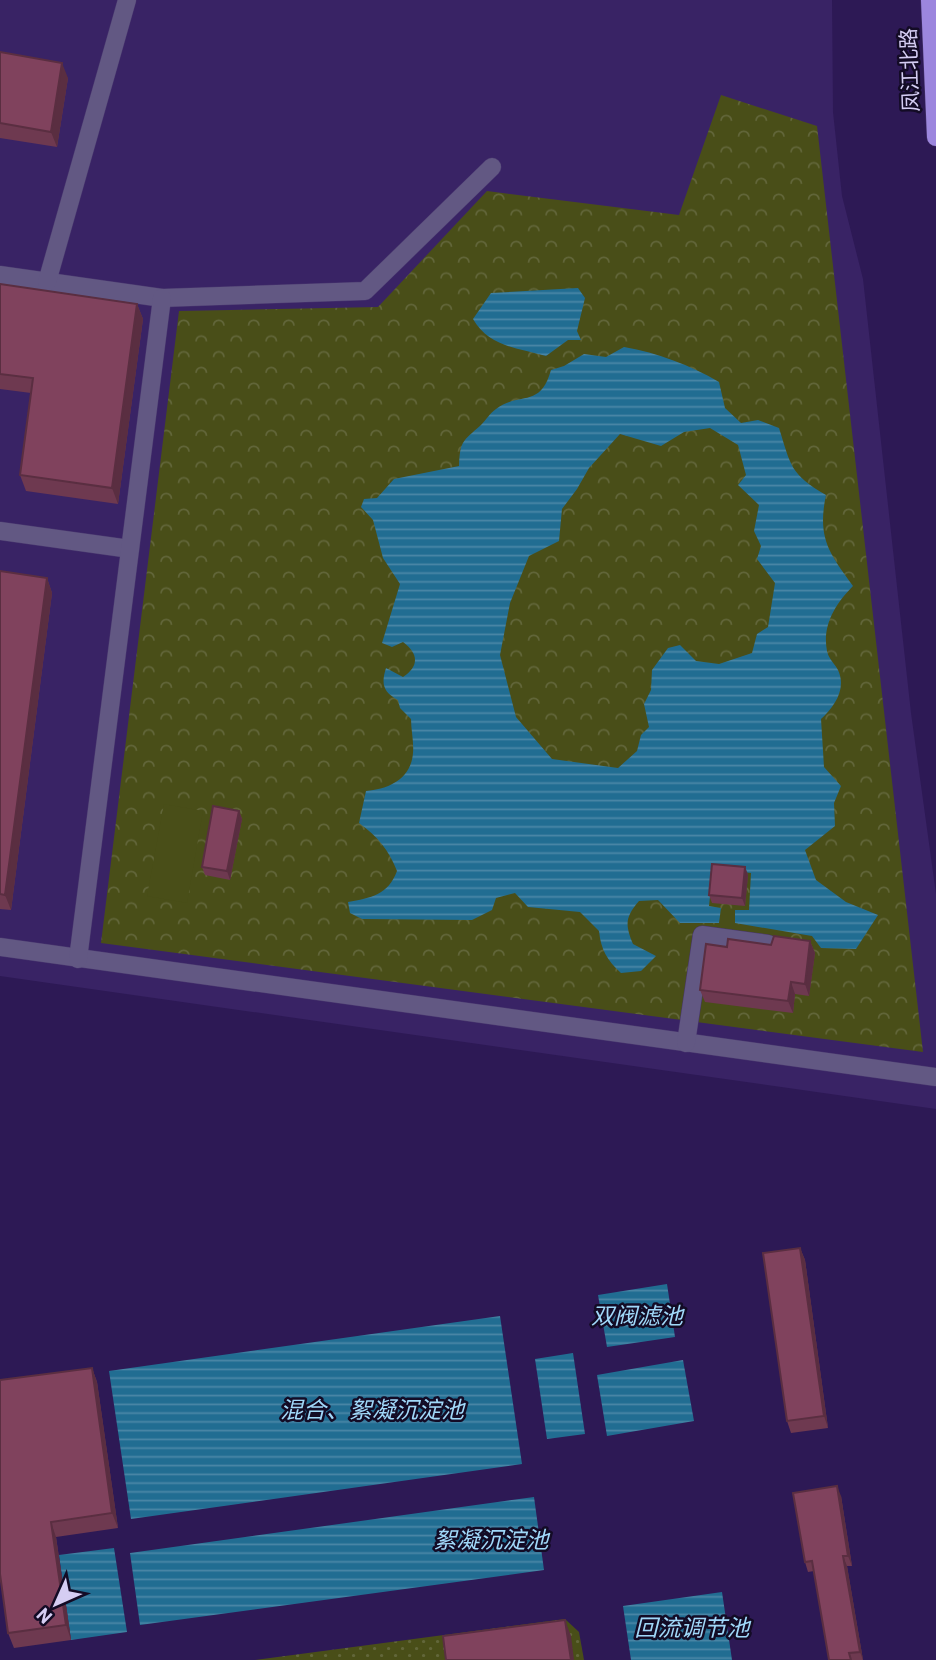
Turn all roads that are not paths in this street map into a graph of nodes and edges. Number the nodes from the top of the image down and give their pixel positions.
1 (127, 0) edge
2 (930, 0) edge
3 (936, 137) edge
4 (492, 167) dead end
5 (0, 275) edge
6 (47, 282) junction
7 (162, 298) junction
8 (0, 531) edge
9 (130, 549) junction
10 (768, 944) edge
11 (0, 947) edge
12 (78, 959) junction
13 (686, 1043) junction
14 (936, 1077) edge

1 - 6 lane
2 - 3 main road, 凤江北路
4 - 7 lane
5 - 6 lane
6 - 7 lane
7 - 9 lane
8 - 9 lane
9 - 12 lane
10 - 13 lane
11 - 12 lane
12 - 13 lane
13 - 14 lane

